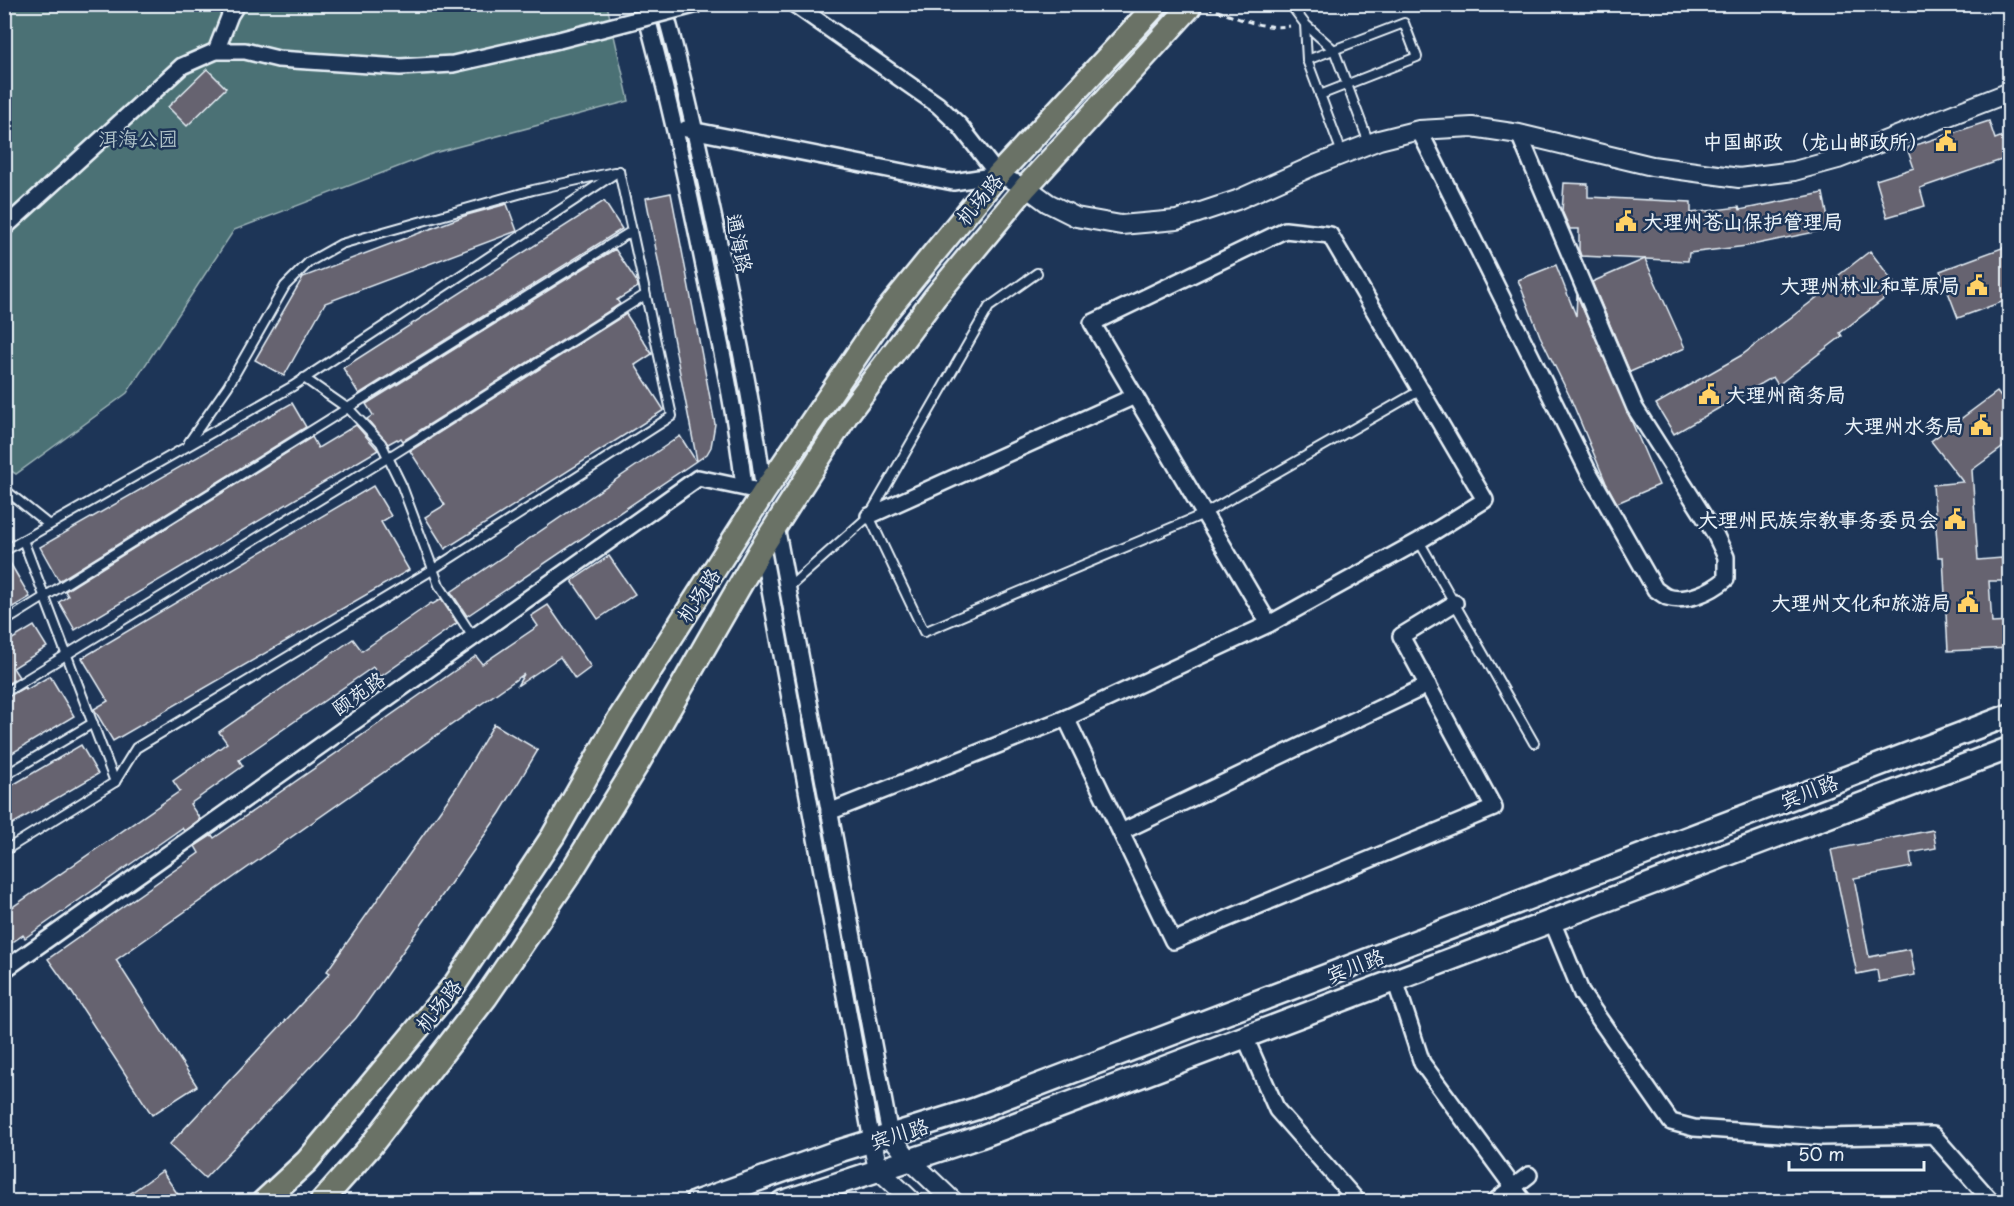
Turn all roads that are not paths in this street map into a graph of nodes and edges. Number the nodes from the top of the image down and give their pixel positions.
1 (237, 4) edge
2 (643, 4) edge
3 (663, 4) edge
4 (698, 4) edge
5 (794, 4) edge
6 (1156, 4) edge
7 (1290, 4) edge
8 (1194, 6) edge
9 (1305, 24) junction
10 (1334, 50) junction
11 (216, 51) junction
12 (1307, 60) junction
13 (1347, 84) junction
14 (2010, 92) edge
15 (1320, 94) junction
16 (674, 126) junction
17 (694, 130) junction
18 (1419, 130) junction
19 (1519, 134) junction
20 (1370, 144) junction
21 (1343, 154) junction
22 (619, 171) junction
23 (998, 175) junction
24 (1026, 187) junction
25 (4, 228) edge
26 (632, 231) junction
27 (1037, 273) dead end
28 (645, 295) junction
29 (304, 378) junction
30 (1421, 390) junction
31 (1135, 396) junction
32 (348, 408) junction
33 (187, 445) junction
34 (389, 457) junction
35 (4, 489) edge
36 (754, 489) junction
37 (1204, 514) junction
38 (869, 516) junction
39 (49, 525) junction
40 (776, 526) junction
41 (23, 540) junction
42 (1419, 541) junction
43 (762, 547) junction
44 (4, 551) edge
45 (432, 570) junction
46 (788, 588) junction
47 (45, 598) junction
48 (1455, 603) junction
49 (4, 622) edge
50 (1269, 624) junction
51 (473, 637) junction
52 (67, 656) junction
53 (1428, 685) junction
54 (4, 693) edge
55 (2010, 715) edge
56 (1066, 718) junction
57 (93, 723) junction
58 (1534, 743) dead end
59 (2010, 748) edge
60 (4, 776) edge
61 (115, 782) junction
62 (829, 812) junction
63 (1121, 832) junction
64 (4, 851) edge
65 (1552, 921) junction
66 (4, 970) edge
67 (1395, 980) junction
68 (1245, 1037) junction
69 (881, 1138) junction
70 (909, 1159) junction
71 (878, 1169) junction
72 (1529, 1175) dead end
73 (1513, 1186) junction
74 (264, 1202) edge
75 (321, 1202) edge
76 (696, 1202) edge
77 (782, 1202) edge
78 (913, 1202) edge
79 (954, 1202) edge
80 (1358, 1202) edge
81 (1494, 1202) edge
82 (1524, 1202) edge
83 (1992, 1202) edge

1 - 11 street
2 - 16 street, 通海路
3 - 17 street, 通海路
4 - 11 street, bridge
5 - 23 street
6 - 23 main road, 机场路
7 - 9 lane
8 - 24 main road, 机场路
9 - 10 lane
9 - 12 lane
10 - 12 lane
10 - 13 lane
10 - 13 lane
11 - 25 street
12 - 15 lane
13 - 15 lane
13 - 20 lane
14 - 19 street
15 - 21 lane
16 - 17 street
16 - 36 street, 通海路
17 - 23 street
17 - 36 street, 通海路
18 - 19 street
18 - 19 street
18 - 20 street
20 - 21 street
21 - 24 street
22 - 26 lane
22 - 29 lane
22 - 33 lane
23 - 24 street
23 - 36 main road, 机场路
24 - 40 main road, 机场路
26 - 28 lane
26 - 32 lane
27 - 38 lane
28 - 34 lane
28 - 45 lane
29 - 32 lane
29 - 33 lane
30 - 31 street
30 - 37 lane
30 - 42 street
31 - 37 street
31 - 38 street
32 - 34 lane
32 - 47 lane
33 - 39 lane
34 - 45 lane
34 - 52 lane
35 - 39 lane
36 - 51 street, 颐苑路
36 - 74 main road, 机场路
37 - 38 lane
37 - 50 street
38 - 46 lane
39 - 41 lane
40 - 43 main road, 机场路
40 - 46 street
41 - 44 lane
41 - 47 lane
42 - 48 lane
42 - 50 street
43 - 69 street
43 - 75 main road, 机场路
45 - 51 lane
45 - 61 lane
46 - 62 street
47 - 49 lane
47 - 52 lane
48 - 53 street
48 - 58 lane
50 - 56 street
51 - 66 street, 颐苑路
52 - 54 lane
52 - 57 lane
53 - 63 street
53 - 63 street
55 - 69 main road, 宾川路
56 - 62 street
56 - 63 street
57 - 60 lane
57 - 61 lane
59 - 65 main road, 宾川路
61 - 64 lane
62 - 69 street
65 - 67 main road, 宾川路
65 - 83 street
67 - 68 main road, 宾川路
67 - 73 street
68 - 70 main road, 宾川路
68 - 80 street
69 - 70 street
69 - 71 street
69 - 76 main road, 宾川路
70 - 71 main road, 宾川路
70 - 79 street
71 - 77 main road, 宾川路
71 - 78 street
72 - 73 street
73 - 81 street
73 - 82 street

